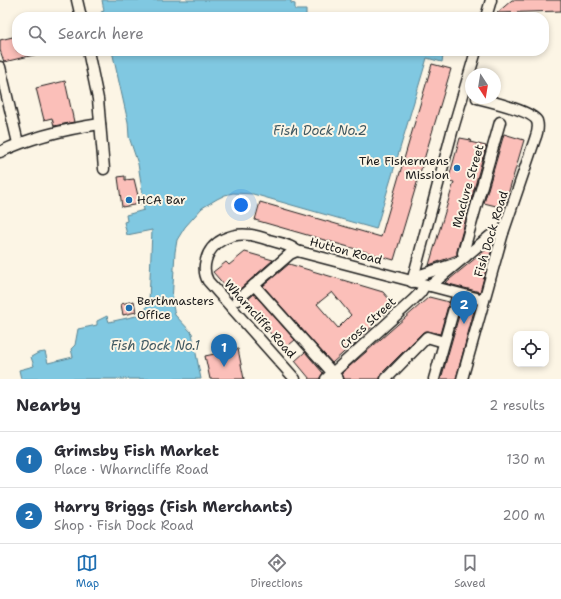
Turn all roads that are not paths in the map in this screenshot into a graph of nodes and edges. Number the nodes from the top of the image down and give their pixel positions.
1 (77, 0) edge
2 (491, 0) edge
3 (80, 12) edge
4 (487, 12) edge
5 (89, 56) edge
6 (475, 56) edge
7 (0, 67) edge
8 (473, 68) edge
9 (465, 100) edge
10 (496, 104) edge
11 (500, 122) dead end
12 (100, 124) junction
13 (18, 143) junction
14 (0, 152) edge
15 (104, 169) dead end
16 (503, 233) junction
17 (297, 252) junction
18 (462, 259) junction
19 (206, 276) joint
20 (413, 279) junction
21 (254, 285) junction
22 (427, 286) junction
23 (458, 294) junction
24 (237, 300) dead end
25 (484, 300) junction
26 (444, 342) junction
27 (395, 371) junction
28 (332, 377) edge
29 (295, 379) edge
30 (386, 379) edge
31 (402, 379) edge
32 (434, 379) edge
33 (462, 379) edge

1 - 3 street
2 - 4 street
5 - 12 street
6 - 8 street
7 - 13 street
9 - 20 street
10 - 16 street, Fish Dock Road
11 - 18 street, Maclure Street
12 - 13 street
12 - 15 street
13 - 14 street
16 - 18 street, Cross Street
16 - 25 street, Fish Dock Road
17 - 19 street, Hutton Road
17 - 20 street, Hutton Road
17 - 21 street
18 - 20 street, Cross Street
18 - 22 street, Cross Street
19 - 29 street, Wharncliffe Road
20 - 22 street, Hutton Road
21 - 24 street
21 - 28 street
22 - 23 street, Hutton Road
22 - 28 street, Cross Street
23 - 25 street, Hutton Road
23 - 26 street
25 - 33 street, Fish Dock Road
26 - 27 street
26 - 32 street
27 - 30 street
27 - 31 street

